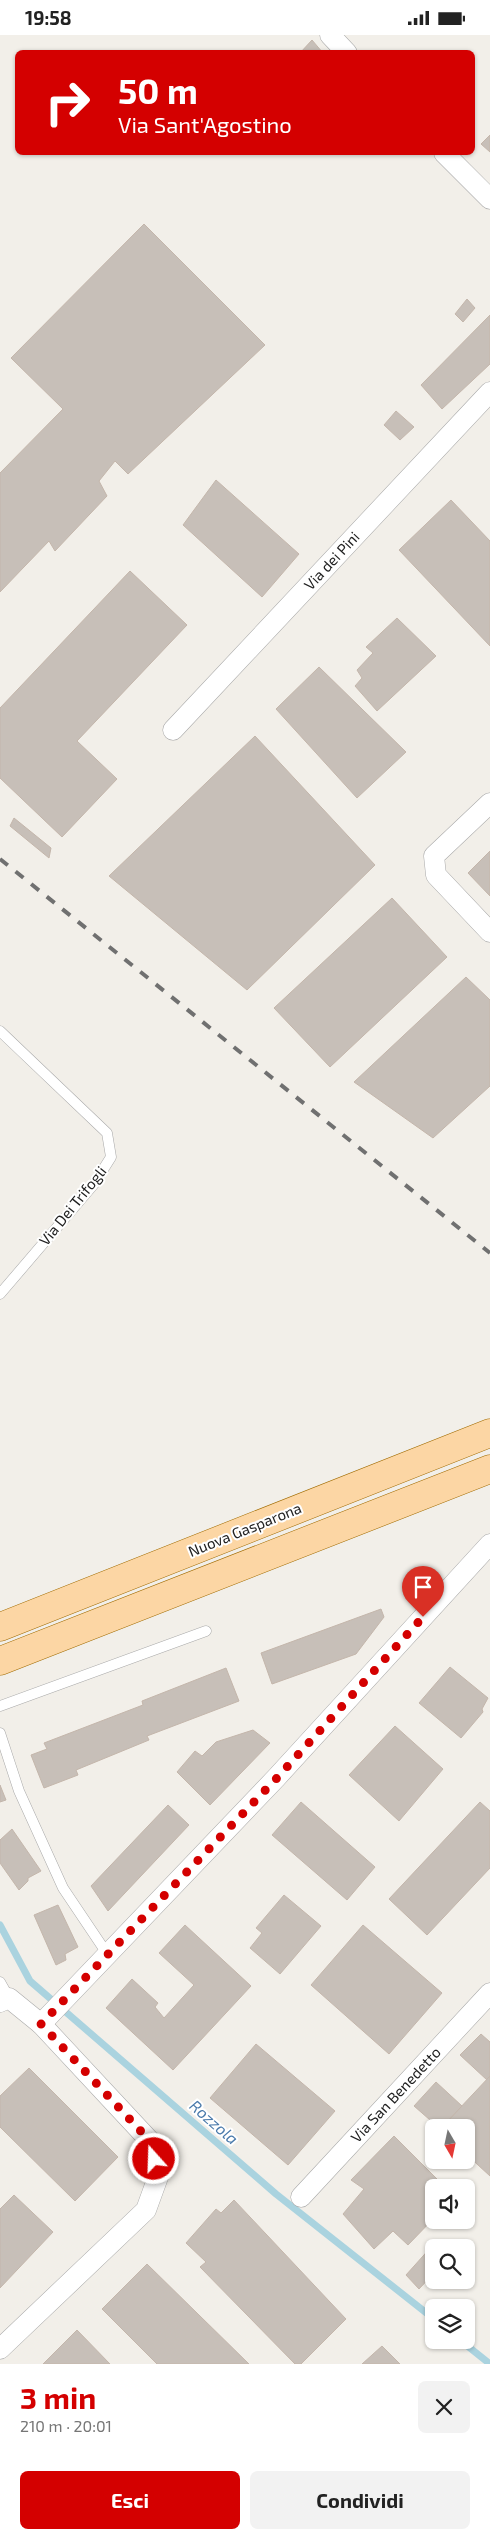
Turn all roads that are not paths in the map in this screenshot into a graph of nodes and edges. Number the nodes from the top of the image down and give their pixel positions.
1 (330, 35) edge
2 (344, 50) edge
3 (446, 155) edge
4 (490, 199) edge
5 (490, 392) edge
6 (173, 730) dead end
7 (490, 803) edge
8 (490, 932) edge
9 (0, 1031) edge
10 (0, 1294) edge
11 (490, 1433) edge
12 (490, 1469) edge
13 (490, 1544) edge
14 (0, 1627) edge
15 (206, 1631) dead end
16 (0, 1661) edge
17 (0, 1706) edge
18 (0, 1733) edge
19 (108, 1955) junction
20 (490, 1993) edge
21 (3, 1994) edge
22 (47, 2017) junction
23 (301, 2197) dead end
24 (0, 2349) edge

1 - 2 street
3 - 4 street
5 - 6 street, Via dei Pini
7 - 8 street
9 - 10 lane, Via Dei Trifogli
11 - 14 main road, Nuova Gasparona
12 - 16 main road
13 - 19 street
15 - 17 lane
18 - 19 lane
19 - 22 street
20 - 23 street, Via San Benedetto
21 - 22 street
22 - 24 street

